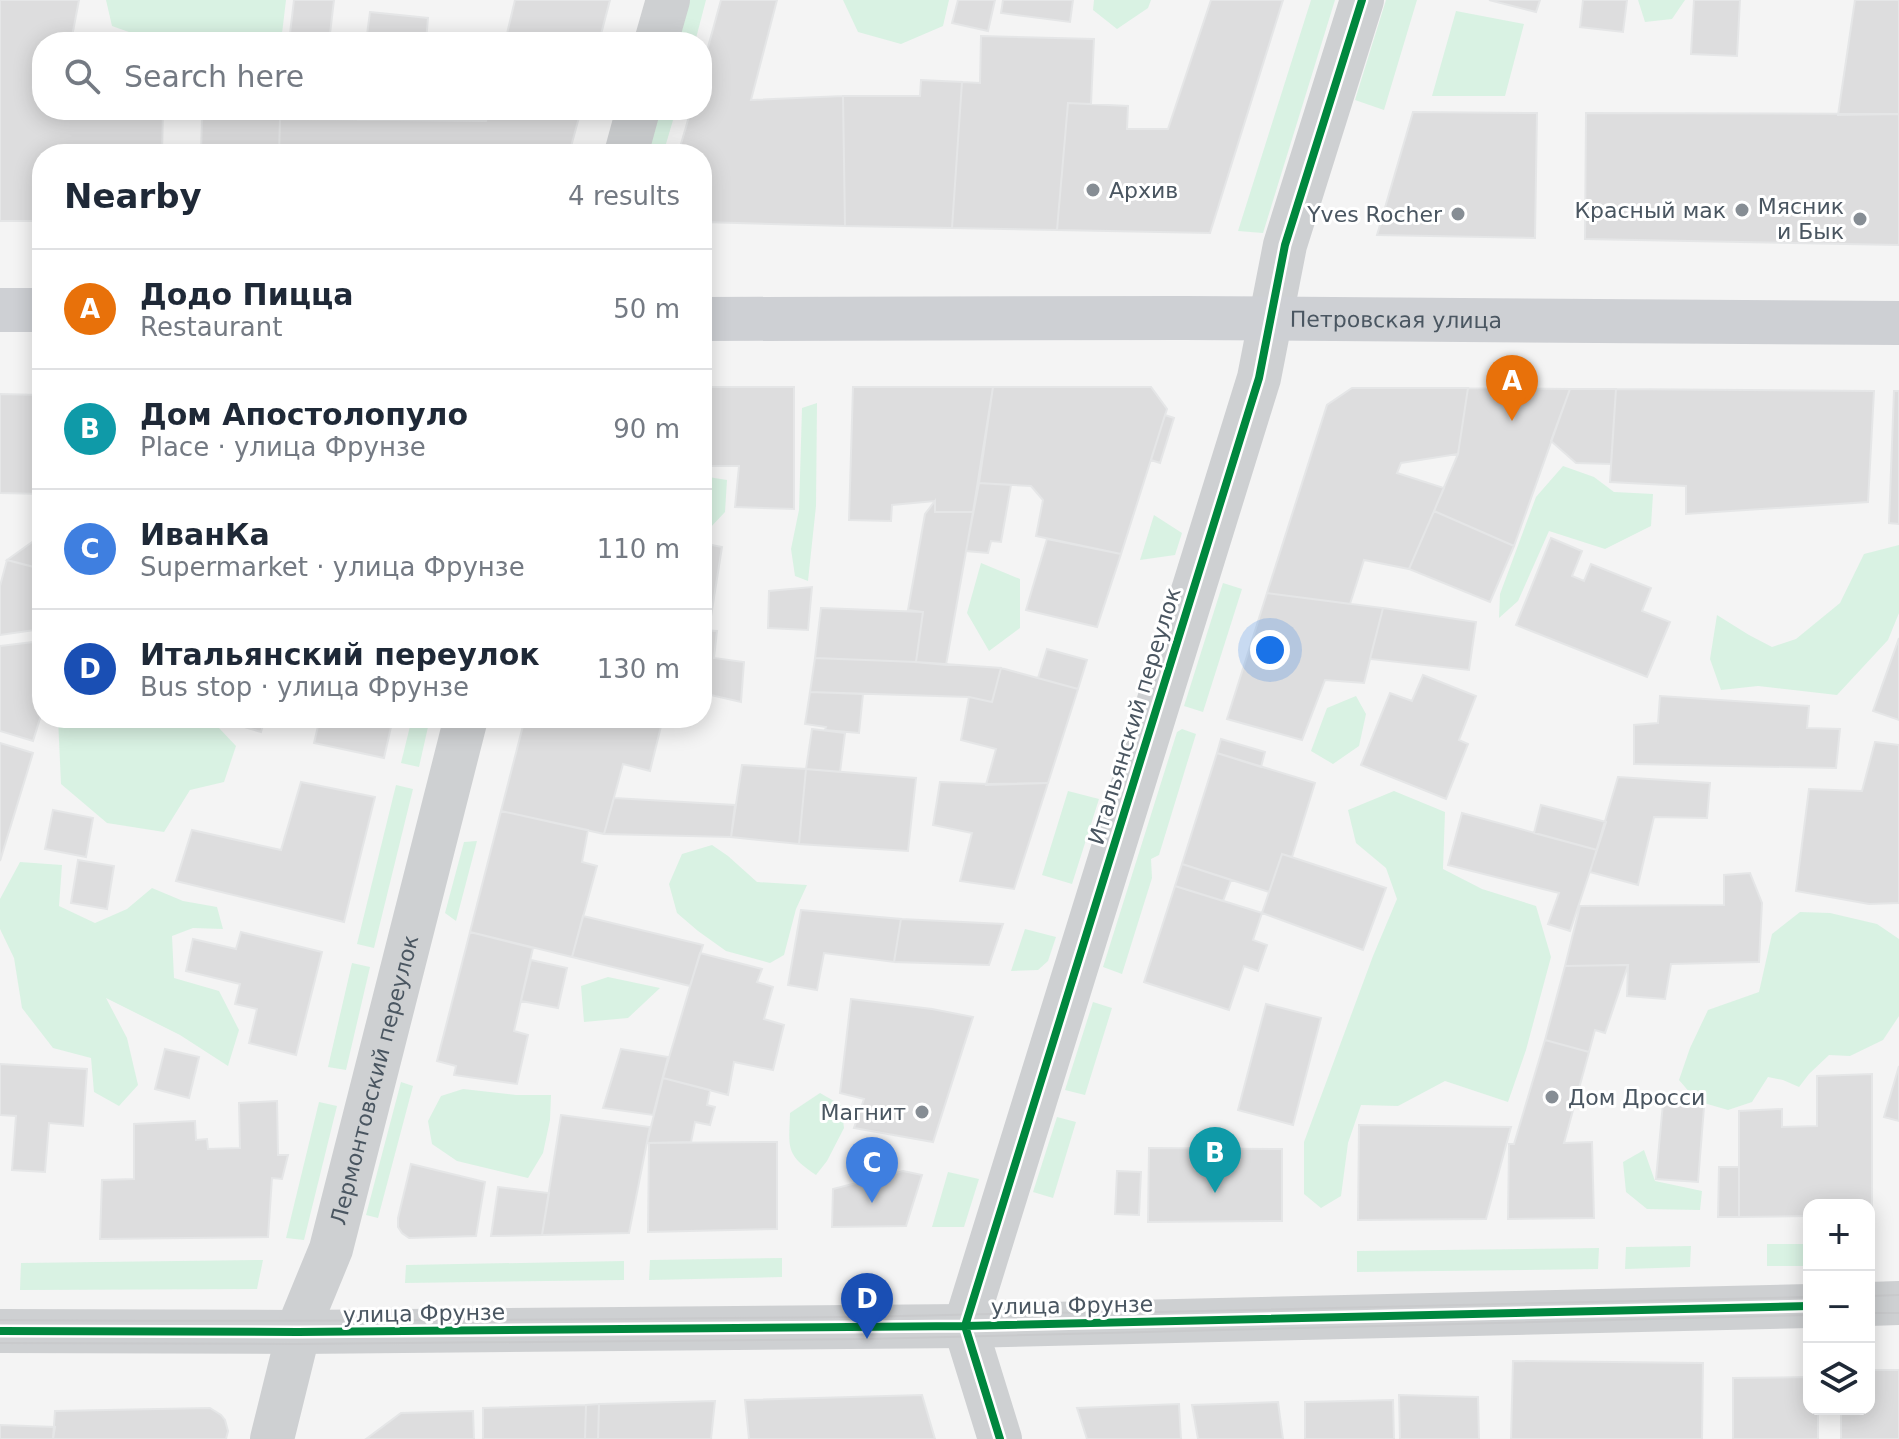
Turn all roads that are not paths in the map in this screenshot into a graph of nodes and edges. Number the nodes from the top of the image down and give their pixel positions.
1 (668, 0) edge
2 (1362, 0) edge
3 (659, 32) edge
4 (635, 120) edge
5 (629, 144) edge
6 (0, 310) edge
7 (32, 310) edge
8 (712, 319) edge
9 (1270, 319) junction
10 (1899, 323) edge
11 (463, 728) edge
12 (1899, 1303) edge
13 (1875, 1304) edge
14 (1803, 1306) edge
15 (965, 1326) junction
16 (0, 1331) edge
17 (298, 1332) junction
18 (272, 1439) edge
19 (1000, 1439) edge

1 - 3 street
2 - 9 street, Итальянский переулок
4 - 5 street
6 - 7 main road
8 - 9 main road, Петровская улица
9 - 10 main road, Петровская улица
9 - 15 street, Итальянский переулок
11 - 17 street, Лермонтовский переулок
12 - 13 street
14 - 15 street, улица Фрунзе
15 - 17 street, улица Фрунзе
15 - 19 street
16 - 17 street, улица Фрунзе
17 - 18 street, Лермонтовский переулок

